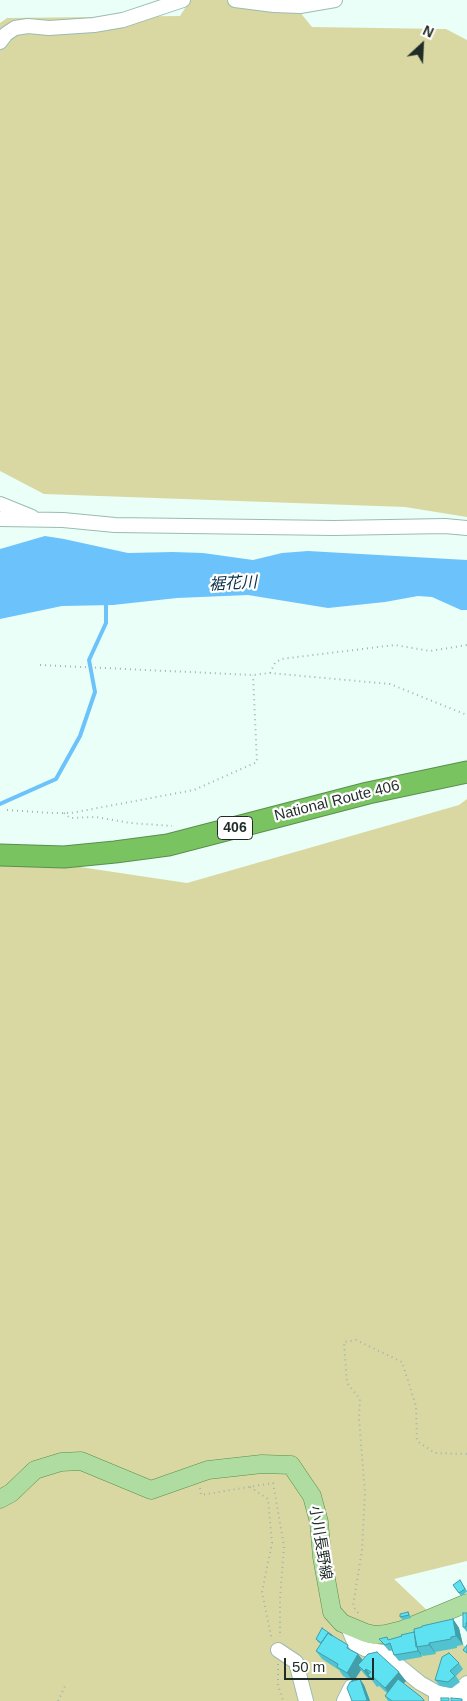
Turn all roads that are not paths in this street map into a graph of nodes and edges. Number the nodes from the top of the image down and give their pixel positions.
1 (183, 0) edge
2 (235, 0) edge
3 (335, 0) edge
4 (0, 42) edge
5 (0, 504) edge
6 (0, 520) edge
7 (42, 520) junction
8 (467, 528) edge
9 (467, 772) edge
10 (0, 855) edge
11 (0, 1499) edge
12 (467, 1603) edge
13 (353, 1619) junction
14 (278, 1650) road end
15 (467, 1683) edge
16 (351, 1687) edge
17 (460, 1696) edge
18 (436, 1697) edge
19 (306, 1701) edge
20 (344, 1701) edge

1 - 4 street
2 - 3 street
5 - 7 street
6 - 7 street
7 - 8 street
9 - 10 highway, National Route 406 / 406
11 - 13 main road, 小川長野線
12 - 13 main road, 小川長野線
13 - 18 street
14 - 19 street
15 - 17 street
16 - 20 street
17 - 18 street

